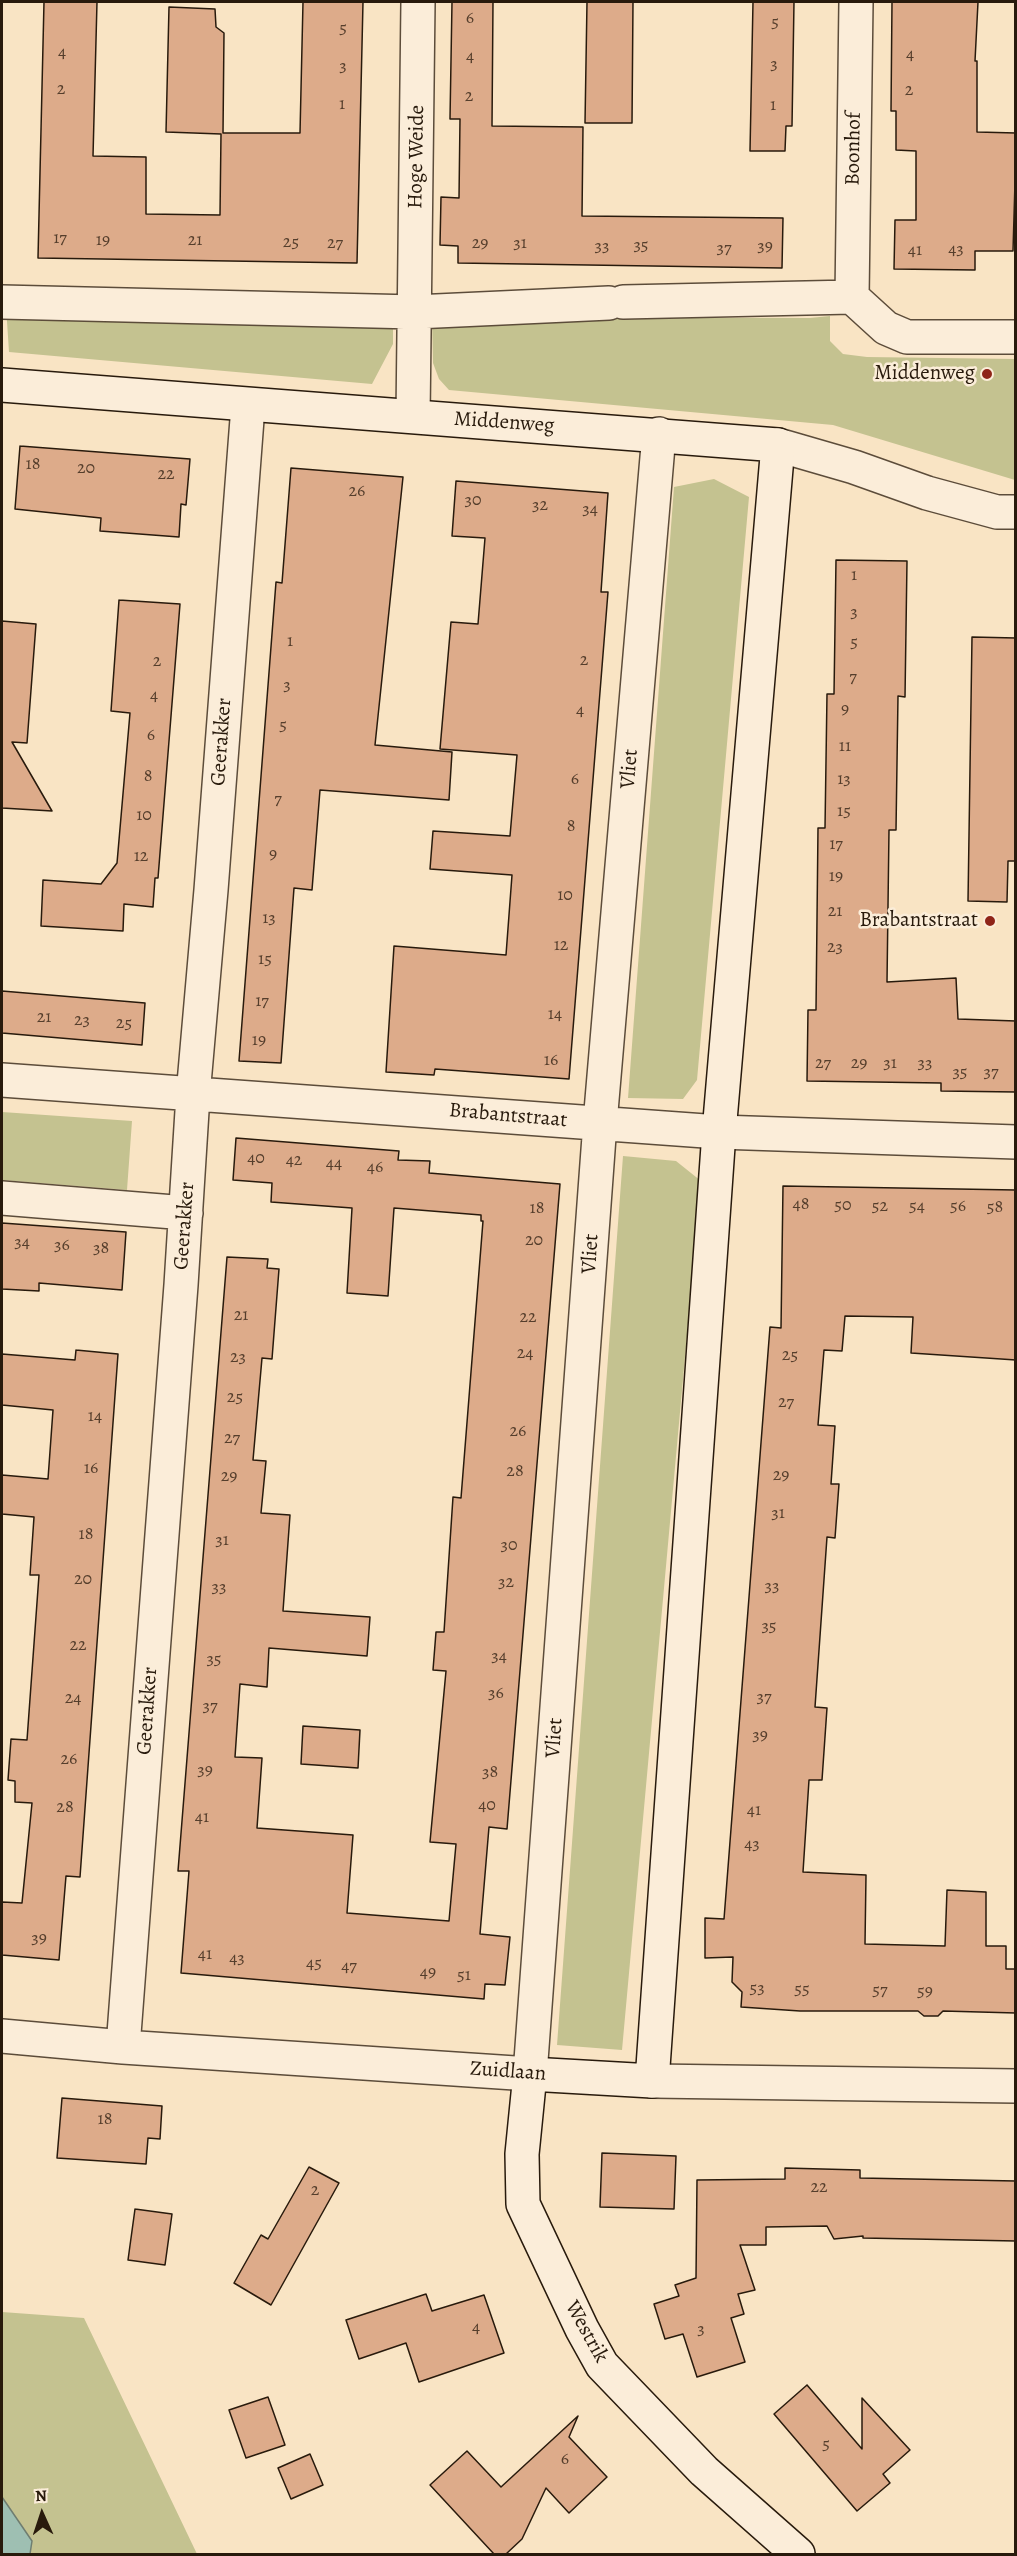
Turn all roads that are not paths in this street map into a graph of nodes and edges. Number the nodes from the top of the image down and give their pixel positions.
1 (418, 2) edge
2 (856, 2) edge
3 (852, 297) junction
4 (2, 302) edge
5 (415, 312) junction
6 (1016, 337) edge
7 (2, 386) edge
8 (248, 406) junction
9 (413, 416) junction
10 (659, 434) junction
11 (778, 445) junction
12 (1016, 512) edge
13 (2, 1080) edge
14 (193, 1095) junction
15 (600, 1123) junction
16 (719, 1132) junction
17 (1016, 1142) edge
18 (2, 1198) edge
19 (186, 1213) junction
20 (2, 2036) edge
21 (123, 2047) junction
22 (530, 2074) junction
23 (652, 2081) junction
24 (1016, 2086) edge
25 (798, 2554) edge

1 - 5 street, Hoge Weide
2 - 3 street, Boonhof
3 - 5 street
3 - 6 street
4 - 5 street
5 - 9 street
7 - 8 street, Middenweg
8 - 9 street, Middenweg
8 - 14 street, Geerakker
9 - 10 street, Middenweg
10 - 11 street, Middenweg
10 - 15 street, Vliet
11 - 12 street, Middenweg
11 - 16 street
13 - 14 street, Brabantstraat
14 - 15 street, Brabantstraat
14 - 19 street, Geerakker
15 - 16 street, Brabantstraat
15 - 22 street, Vliet
16 - 17 street, Brabantstraat
16 - 23 street
18 - 19 street
19 - 21 street, Geerakker
20 - 21 street, Zuidlaan
21 - 22 street, Zuidlaan
22 - 23 street, Zuidlaan
22 - 25 street, Westrik
23 - 24 street, Zuidlaan

